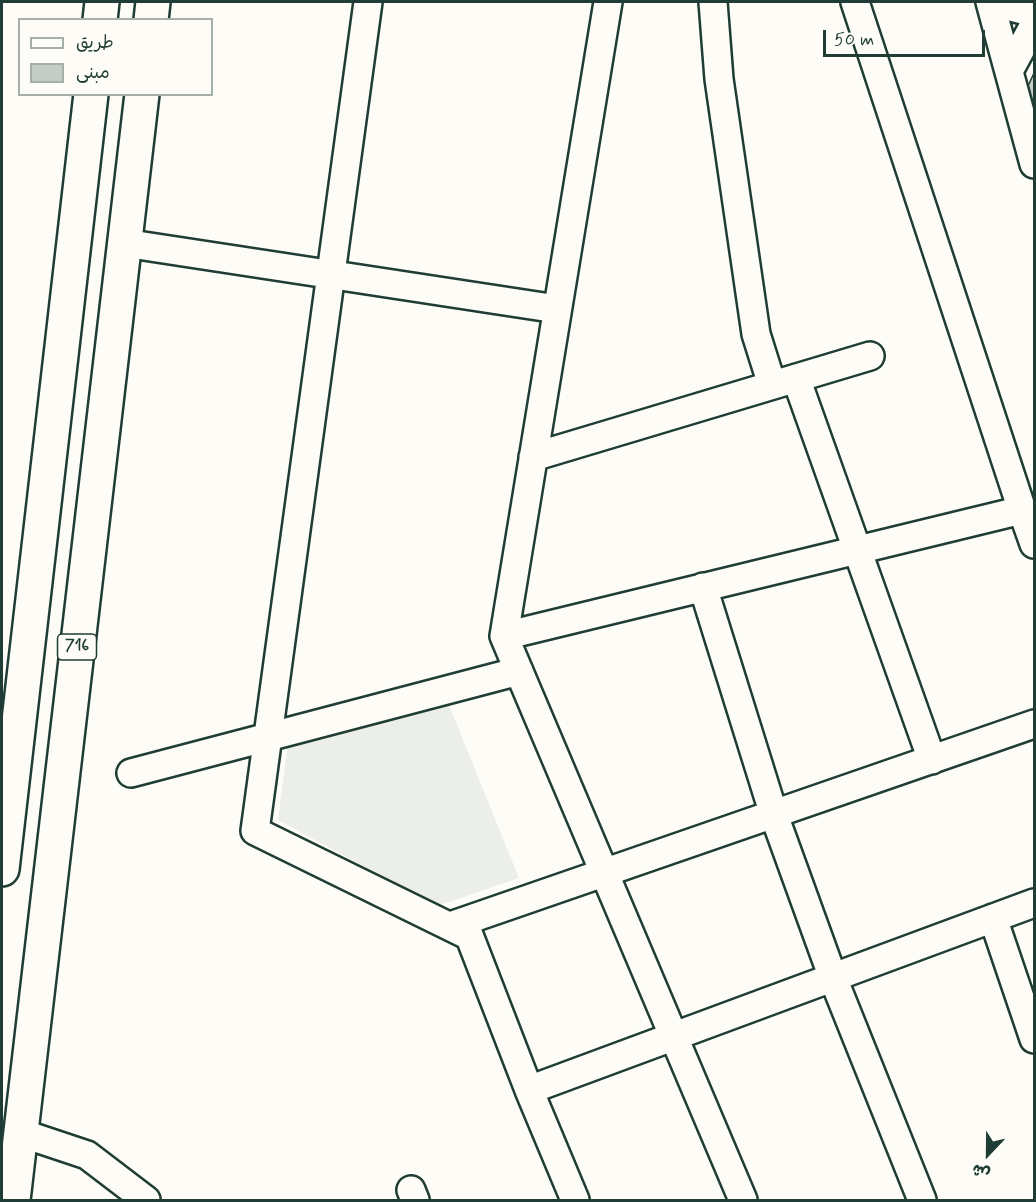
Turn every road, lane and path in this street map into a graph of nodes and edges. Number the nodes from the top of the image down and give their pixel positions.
1 (102, 2) edge
2 (153, 2) edge
3 (368, 2) edge
4 (608, 2) edge
5 (713, 2) edge
6 (855, 2) edge
7 (990, 2) edge
8 (1035, 13) edge
9 (100, 18) edge
10 (151, 18) edge
11 (1035, 25) edge
12 (1009, 71) junction
13 (91, 96) edge
14 (142, 96) edge
15 (1035, 164) edge
16 (124, 243) junction
17 (330, 274) junction
18 (557, 309) junction
19 (870, 356) dead end
20 (784, 382) junction
21 (533, 457) junction
22 (1022, 510) junction
23 (1035, 544) edge
24 (857, 550) junction
25 (703, 587) junction
26 (504, 636) junction
27 (519, 672) junction
28 (1035, 724) edge
29 (268, 739) junction
30 (932, 760) junction
31 (131, 773) dead end
32 (774, 815) junction
33 (2, 869) edge
34 (604, 873) junction
35 (1035, 903) edge
36 (993, 918) junction
37 (461, 928) junction
38 (832, 978) junction
39 (674, 1037) junction
40 (1035, 1039) edge
41 (529, 1090) junction
42 (21, 1133) junction
43 (13, 1200) edge
44 (146, 1200) edge
45 (574, 1200) edge
46 (743, 1200) edge
47 (922, 1200) edge

1 - 9 main road
2 - 10 main road
3 - 17 street
4 - 18 street
5 - 20 street
6 - 22 street
7 - 8 street
7 - 12 street
11 - 12 street
12 - 15 street
13 - 33 main road
14 - 16 main road, 716
16 - 17 street
16 - 42 main road, 716
17 - 18 street
17 - 29 street
18 - 21 street
19 - 20 street
20 - 21 street
20 - 24 street
21 - 26 street
22 - 23 street
22 - 24 street
24 - 25 street
24 - 30 street
25 - 26 street
25 - 32 street
26 - 27 street
27 - 29 street
27 - 34 street
28 - 30 street
29 - 31 street
29 - 37 street
30 - 32 street
32 - 34 street
32 - 38 street
34 - 37 street
34 - 39 street
35 - 36 street
36 - 38 street
36 - 40 street
37 - 41 street
38 - 39 street
38 - 47 street
39 - 41 street
39 - 46 street
41 - 45 street
42 - 43 main road, 716
42 - 44 street

